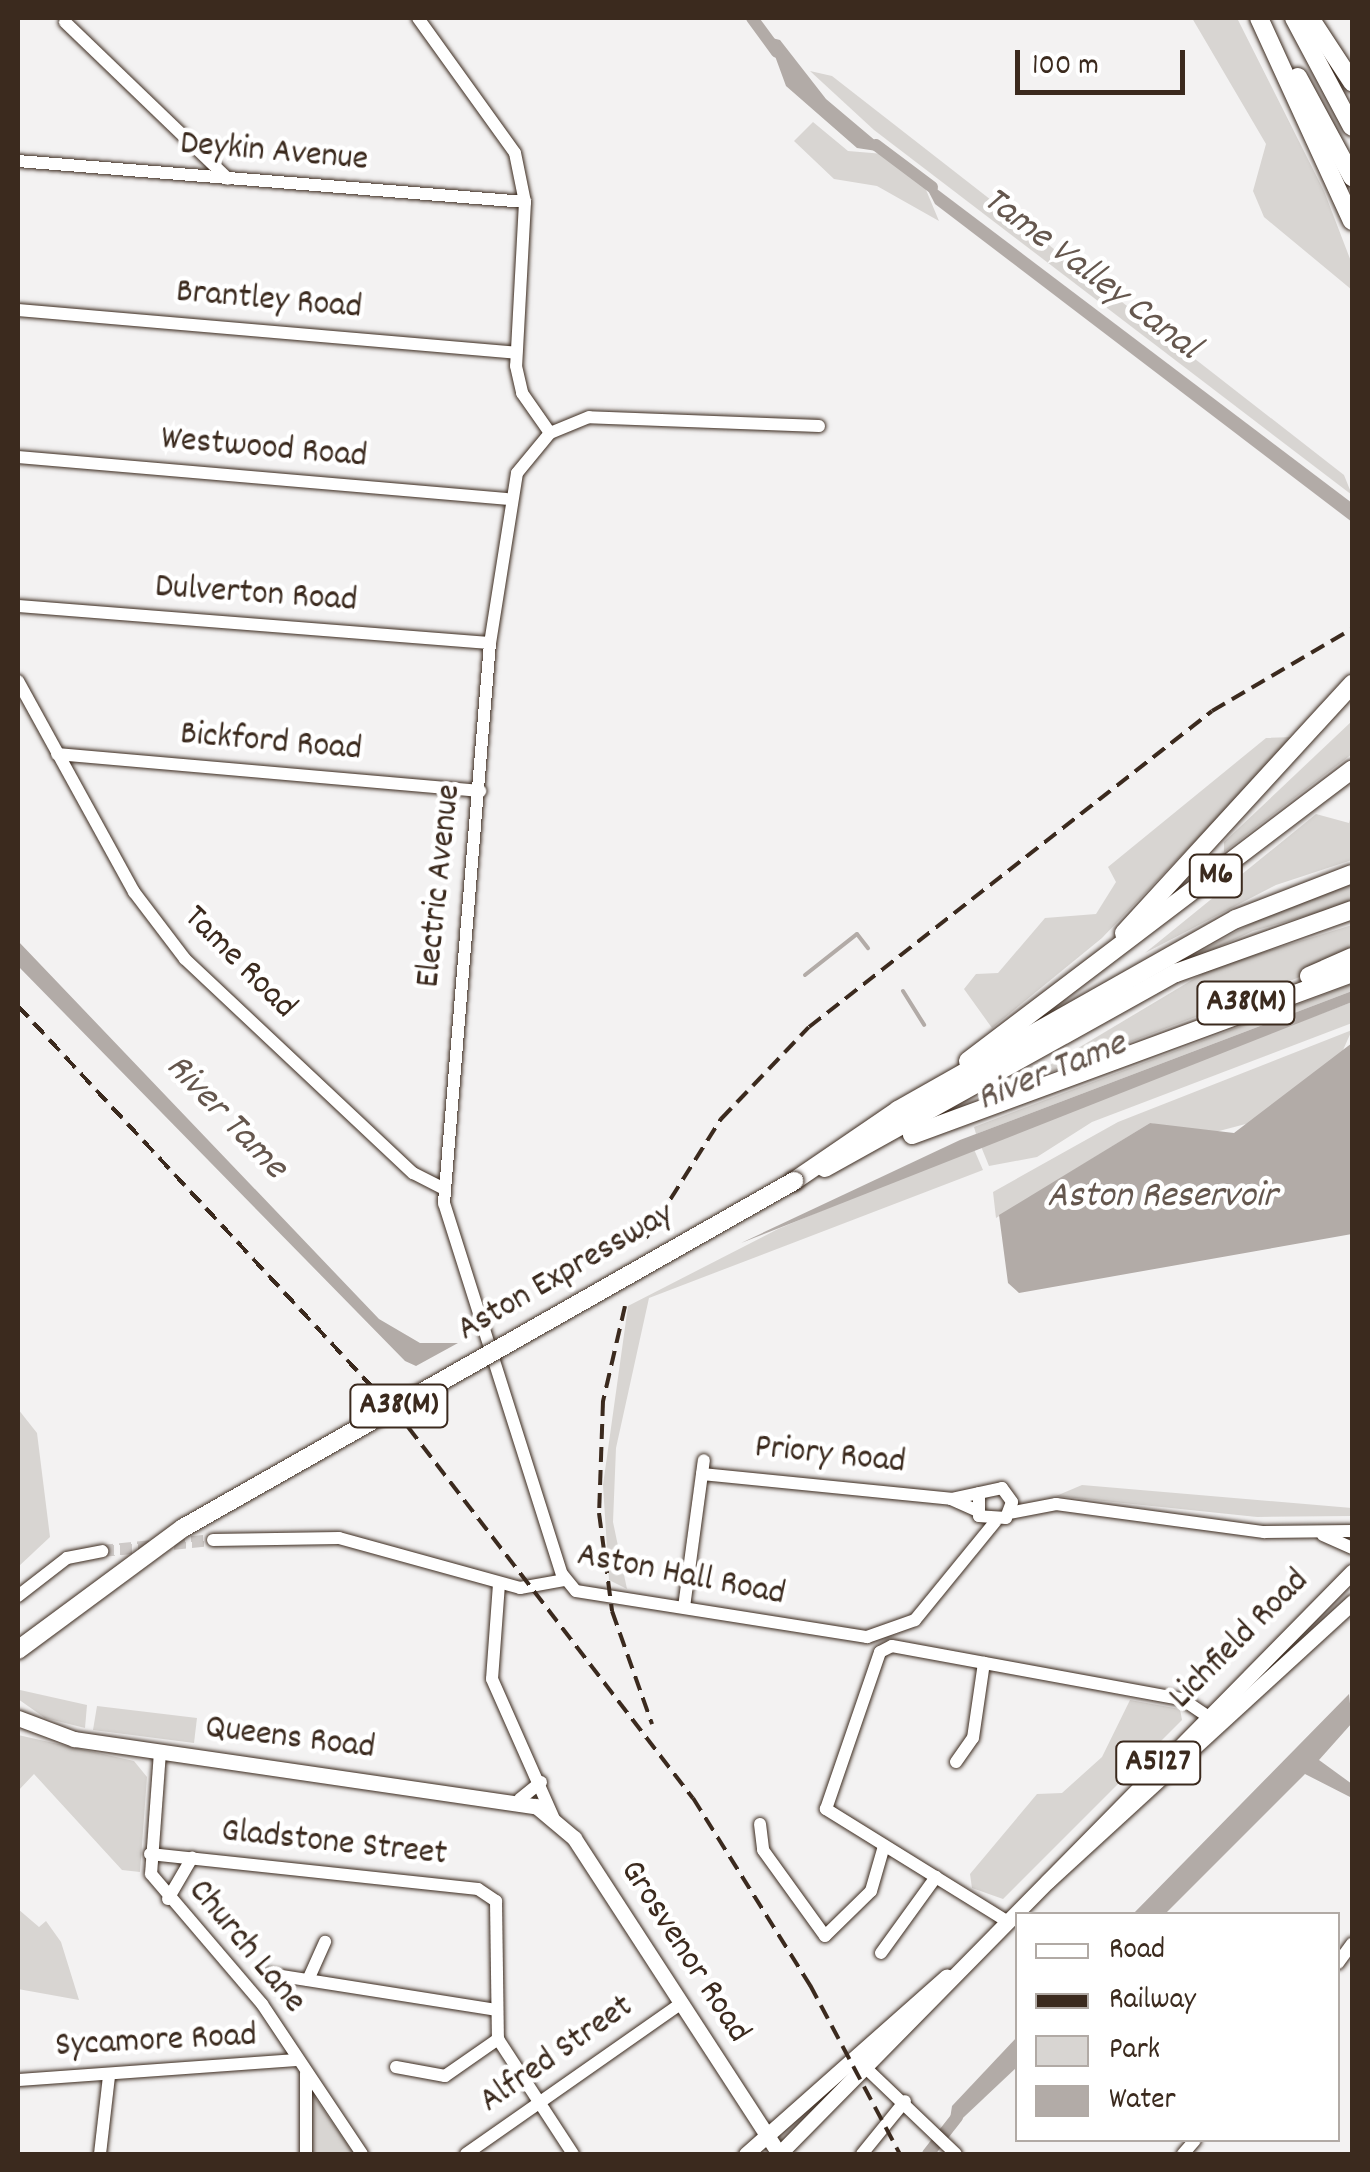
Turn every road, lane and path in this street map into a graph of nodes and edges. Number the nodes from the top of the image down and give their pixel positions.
1 (418, 18) edge
2 (1262, 18) edge
3 (1294, 18) edge
4 (1310, 18) edge
5 (66, 22) dead end
6 (1352, 82) edge
7 (1352, 127) edge
8 (18, 161) edge
9 (1342, 170) edge
10 (228, 179) junction
11 (524, 202) junction
12 (1352, 221) edge
13 (18, 310) edge
14 (516, 353) junction
15 (819, 426) dead end
16 (550, 433) junction
17 (18, 457) edge
18 (506, 499) junction
19 (18, 606) edge
20 (490, 643) junction
21 (18, 681) edge
22 (1352, 684) edge
23 (57, 754) junction
24 (1352, 770) edge
25 (480, 790) junction
26 (1352, 874) edge
27 (1352, 910) edge
28 (1352, 958) edge
29 (1352, 973) edge
30 (1078, 980) junction
31 (1033, 1036) junction
32 (1138, 1048) junction
33 (898, 1110) joint
34 (862, 1153) junction
35 (794, 1181) junction
36 (444, 1189) junction
37 (979, 1493) junction
38 (1010, 1496) junction
39 (951, 1498) junction
40 (1032, 1505) junction
41 (978, 1513) junction
42 (1009, 1514) junction
43 (995, 1522) junction
44 (1352, 1531) edge
45 (1320, 1533) junction
46 (983, 1539) junction
47 (213, 1540) tunnel mouth
48 (1352, 1548) edge
49 (102, 1551) tunnel mouth
50 (1352, 1572) edge
51 (565, 1580) junction
52 (499, 1584) junction
53 (18, 1596) edge
54 (1352, 1602) edge
55 (684, 1608) junction
56 (18, 1650) edge
57 (984, 1663) junction
58 (18, 1718) edge
59 (1213, 1719) junction
60 (160, 1752) junction
61 (956, 1762) dead end
62 (542, 1782) junction
63 (520, 1799) junction
64 (554, 1819) junction
65 (760, 1824) dead end
66 (884, 1846) junction
67 (150, 1854) junction
68 (192, 1858) junction
69 (936, 1877) junction
70 (168, 1899) junction
71 (1005, 1920) junction
72 (987, 1940) junction
73 (325, 1942) dead end
74 (880, 1953) dead end
75 (269, 1974) dead end
76 (308, 1980) junction
77 (682, 2004) junction
78 (491, 2009) junction
79 (498, 2039) junction
80 (297, 2060) junction
81 (396, 2067) dead end
82 (868, 2071) junction
83 (306, 2073) junction
84 (109, 2076) junction
85 (18, 2080) edge
86 (905, 2101) junction
87 (542, 2104) junction
88 (768, 2138) junction
89 (953, 2152) edge
90 (100, 2154) edge
91 (306, 2154) edge
92 (362, 2154) edge
93 (466, 2154) edge
94 (573, 2154) edge
95 (746, 2154) edge
96 (779, 2154) edge
97 (862, 2154) edge

1 - 11 street
2 - 9 highway
3 - 7 highway
4 - 6 highway
5 - 10 street
8 - 10 street, Deykin Avenue
9 - 12 highway
10 - 11 street, Deykin Avenue
11 - 14 street
13 - 14 street, Brantley Road
14 - 16 street
15 - 16 street
16 - 18 street, Electric Avenue
17 - 18 street, Westwood Road
18 - 20 street, Electric Avenue
19 - 20 street, Dulverton Road
20 - 25 street, Electric Avenue
21 - 23 street, Tame Road
22 - 30 highway, M6
23 - 25 street, Bickford Road
23 - 36 street, Tame Road
24 - 30 highway, M6
25 - 36 street, Electric Avenue
26 - 31 highway, Aston Expressway / A38(M)
27 - 31 highway, Aston Expressway / A38(M)
28 - 32 highway, A38(M)
29 - 32 highway, A38(M)
30 - 31 highway, M6
31 - 33 highway, M6
31 - 34 highway, Aston Expressway / A38(M)
32 - 34 highway, A38(M)
33 - 35 highway, Aston Expressway / A38(M)
34 - 35 highway, Aston Expressway / A38(M)
35 - 56 highway, Aston Expressway / A38(M), bridge
36 - 51 street, Electric Avenue
37 - 38 street, Aston Hall Road
37 - 39 street, Priory Road
37 - 41 street
38 - 40 street, Aston Hall Road
38 - 42 street
39 - 41 street, Priory Road
39 - 55 street, Priory Road
40 - 42 street, Aston Hall Road
40 - 45 street, Aston Hall Road
41 - 43 street
41 - 46 street
42 - 43 street, Aston Hall Road
43 - 46 street, Aston Hall Road
44 - 45 street, Aston Hall Road
45 - 48 street, Aston Hall Road
46 - 55 street, Aston Hall Road
47 - 52 street, Aston Hall Road
49 - 53 street
50 - 59 main road, Lichfield Road / A5127
51 - 52 street, Aston Hall Road
51 - 55 street, Aston Hall Road
52 - 62 street, Grosvenor Road
54 - 59 main road, Lichfield Road / A5127
57 - 59 street
57 - 61 street
57 - 66 street
58 - 60 main road, Queens Road
59 - 71 main road, Lichfield Road / A5127
60 - 63 main road, Queens Road
60 - 67 street, Church Lane
62 - 63 street
62 - 64 street, Grosvenor Road
63 - 64 main road, Queens Road
64 - 77 main road, Grosvenor Road
65 - 66 street
66 - 69 street
67 - 68 street, Gladstone Street
67 - 70 street, Church Lane
68 - 70 street
68 - 78 street, Gladstone Street
69 - 71 street
69 - 74 street
70 - 80 street, Church Lane
71 - 72 main road, Lichfield Road / A5127
72 - 82 main road, Lichfield Road / A5127
72 - 88 main road, Lichfield Road / A5127
73 - 76 street
75 - 76 street
76 - 78 street
77 - 87 street, Alfred Street
77 - 88 main road, Grosvenor Road
78 - 79 street
79 - 81 street
79 - 87 street
80 - 83 street, Church Lane
80 - 84 street, Sycamore Road
82 - 86 street
82 - 96 main road, Lichfield Road / A5127
83 - 91 street
83 - 92 street, Church Lane
84 - 85 street, Sycamore Road
84 - 90 street
86 - 89 street
86 - 97 street
87 - 93 street, Alfred Street
87 - 94 street
88 - 95 main road, Lichfield Road / A5127
88 - 96 main road, Grosvenor Road

